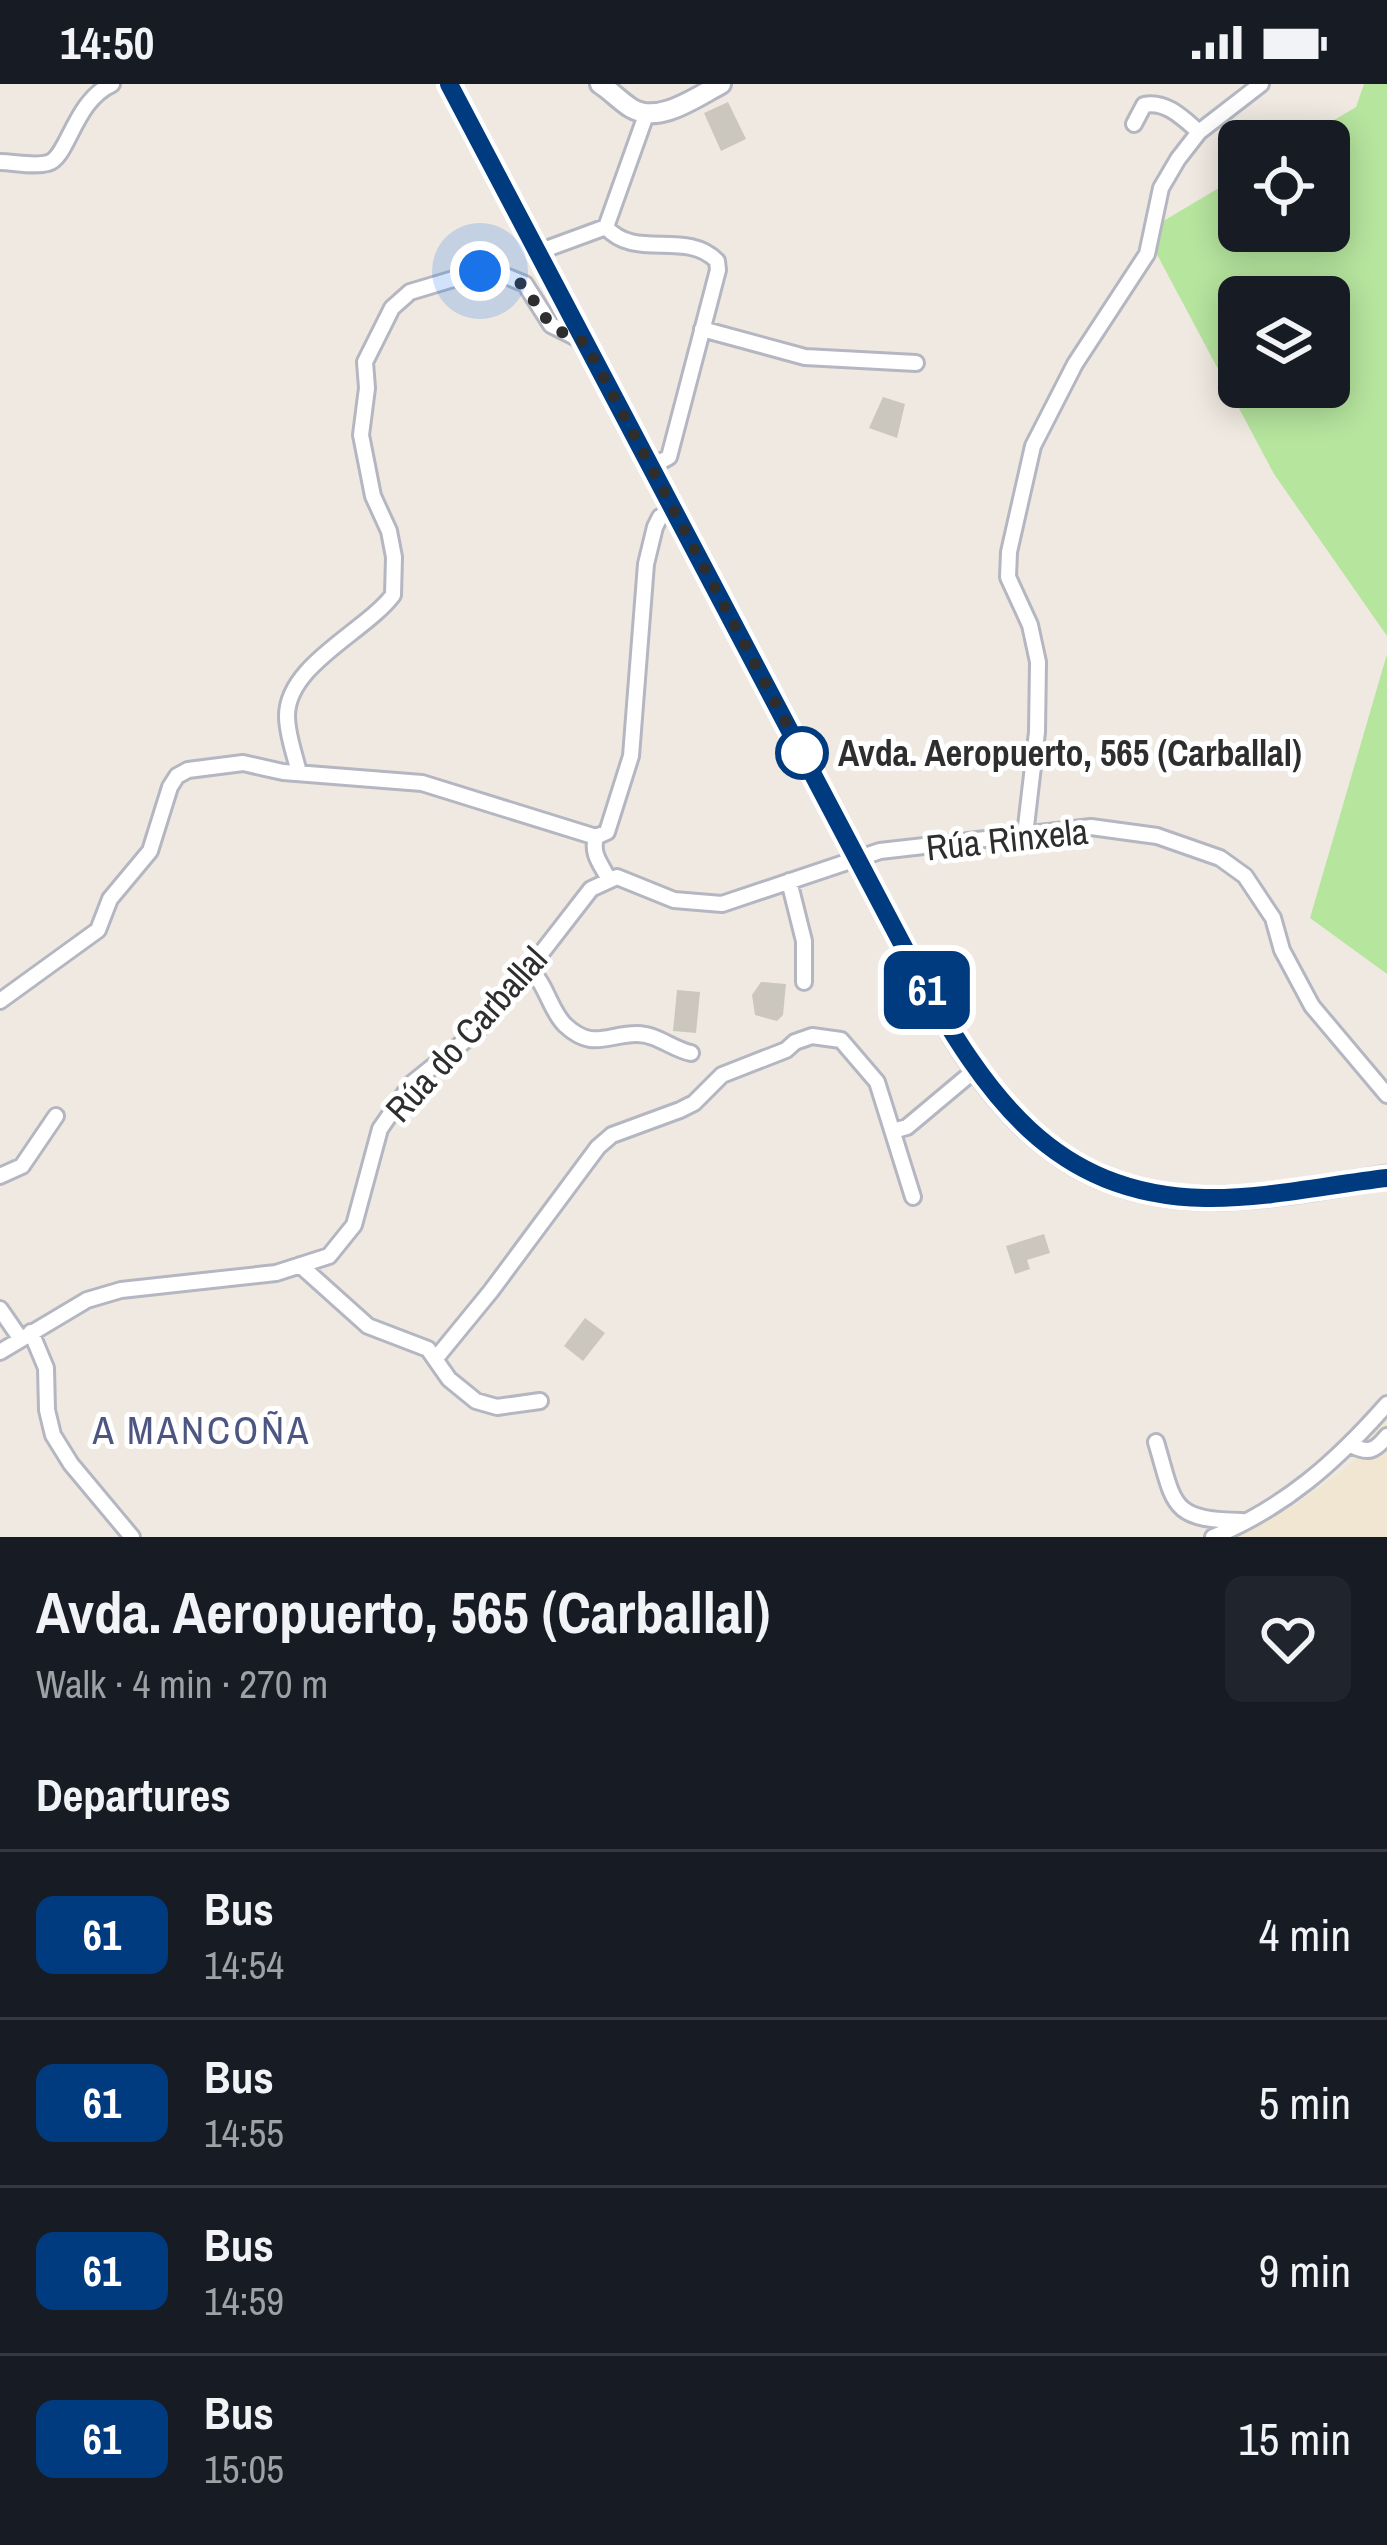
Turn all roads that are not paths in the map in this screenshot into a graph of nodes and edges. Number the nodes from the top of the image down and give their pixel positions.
1 (112, 84) edge
2 (449, 84) edge
3 (600, 84) edge
4 (721, 84) edge
5 (1261, 84) edge
6 (646, 115) junction
7 (1134, 124) dead end
8 (1199, 132) junction
9 (0, 162) edge
10 (606, 227) junction
11 (538, 252) junction
12 (702, 329) junction
13 (585, 342) junction
14 (916, 363) dead end
15 (651, 467) junction
16 (674, 511) junction
17 (299, 773) junction
18 (1025, 835) junction
19 (596, 837) junction
20 (856, 856) junction
21 (608, 878) junction
22 (789, 881) junction
23 (529, 969) junction
24 (804, 982) dead end
25 (0, 1001) edge
26 (691, 1053) dead end
27 (975, 1070) junction
28 (1387, 1095) edge
29 (56, 1116) dead end
30 (893, 1131) junction
31 (0, 1176) edge
32 (1387, 1178) edge
33 (913, 1197) dead end
34 (300, 1265) junction
35 (0, 1309) edge
36 (26, 1335) junction
37 (0, 1352) edge
38 (436, 1357) junction
39 (540, 1401) dead end
40 (1387, 1404) edge
41 (1387, 1436) edge
42 (1156, 1442) dead end
43 (1352, 1444) junction
44 (1253, 1521) junction
45 (132, 1537) edge
46 (1213, 1537) edge

1 - 9 street
2 - 11 main road
3 - 6 main road
4 - 6 main road
5 - 8 street
6 - 10 street
7 - 8 street
8 - 18 street
10 - 11 street
10 - 12 street
11 - 13 main road
12 - 14 street
12 - 15 street
13 - 15 main road
13 - 17 street
15 - 16 main road
16 - 19 street
16 - 20 main road
17 - 19 street
17 - 25 street
18 - 20 street, Rúa Rinxela
18 - 28 street, Rúa Rinxela
19 - 21 street
20 - 22 street
20 - 27 main road
21 - 22 street
21 - 23 street, Rúa do Carballal
22 - 24 street
23 - 26 street
23 - 34 street, Rúa do Carballal
27 - 30 street
27 - 32 main road
29 - 31 street
30 - 33 street
30 - 38 street
34 - 36 street, Rúa do Carballal
34 - 38 street
35 - 36 street
36 - 37 street, Rúa do Carballal
36 - 45 street
38 - 39 street
40 - 43 street
41 - 43 street
42 - 44 street
43 - 44 street
44 - 46 street

